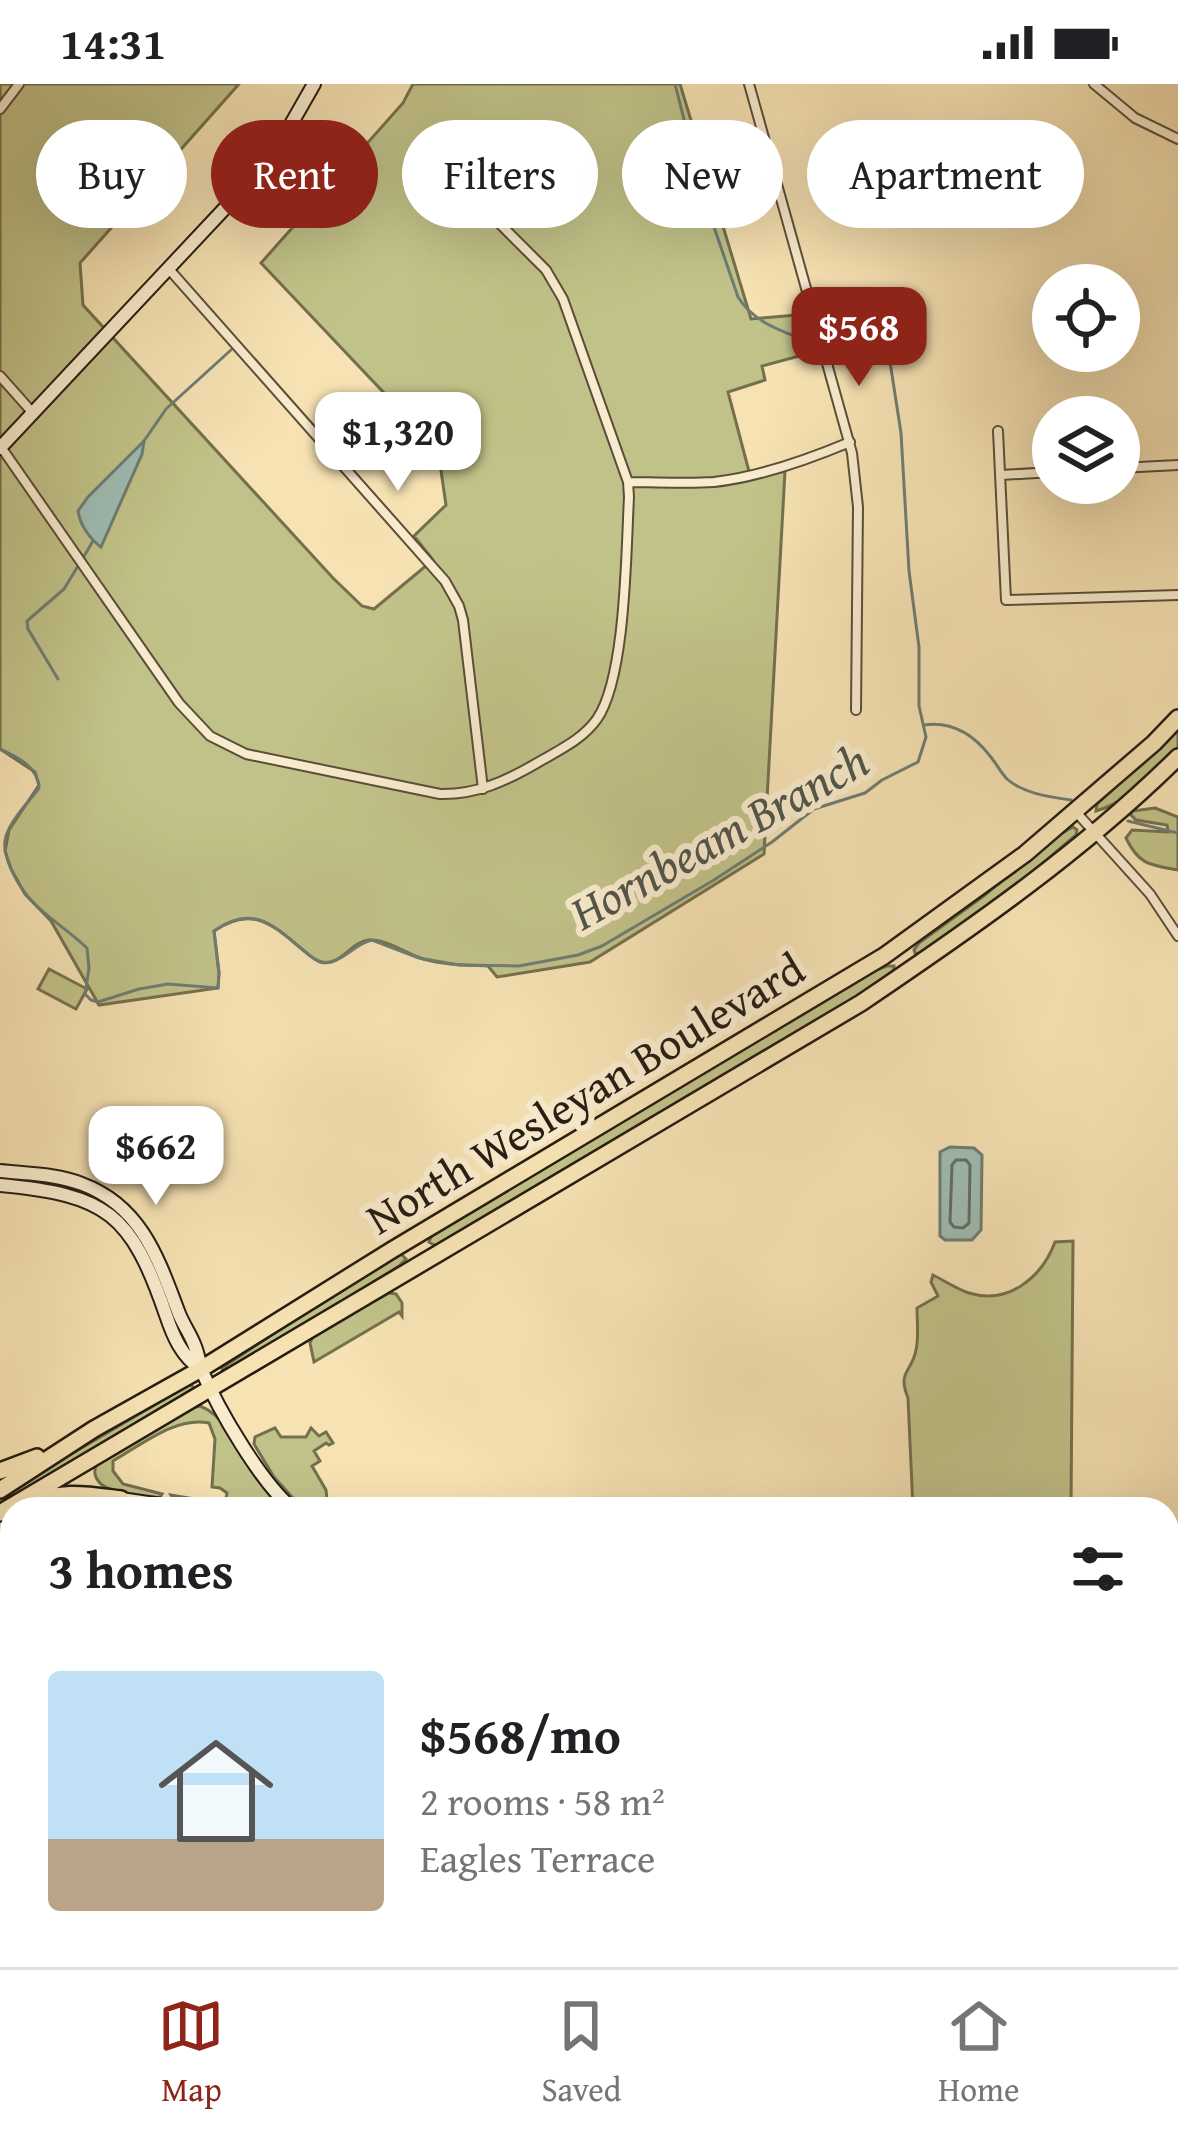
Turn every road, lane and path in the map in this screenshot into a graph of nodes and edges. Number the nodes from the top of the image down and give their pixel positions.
1 (19, 84) edge
2 (314, 84) edge
3 (749, 84) edge
4 (1094, 84) edge
5 (0, 109) edge
6 (1178, 140) edge
7 (504, 228) edge
8 (168, 268) junction
9 (0, 376) edge
10 (32, 412) junction
11 (998, 431) dead end
12 (850, 442) junction
13 (1, 447) edge
14 (1178, 465) edge
15 (1140, 467) edge
16 (1032, 473) edge
17 (1000, 475) junction
18 (628, 482) junction
19 (1178, 596) edge
20 (856, 710) dead end
21 (1178, 718) edge
22 (1178, 757) edge
23 (483, 789) junction
24 (1076, 812) junction
25 (1094, 832) junction
26 (1178, 936) edge
27 (897, 946) junction
28 (912, 969) junction
29 (0, 1171) edge
30 (0, 1185) edge
31 (409, 1240) junction
32 (424, 1264) junction
33 (201, 1369) junction
34 (211, 1388) junction
35 (83, 1436) junction
36 (90, 1459) junction
37 (0, 1471) edge
38 (0, 1490) edge
39 (30, 1497) edge
40 (47, 1497) edge
41 (89, 1497) edge
42 (117, 1497) edge
43 (282, 1497) edge

1 - 5 street
2 - 8 street
3 - 12 street
4 - 6 street
7 - 18 street
8 - 10 street
8 - 23 street
9 - 10 street
10 - 13 street
11 - 17 street
12 - 18 street
12 - 20 street
13 - 23 street
14 - 15 street
16 - 17 street
17 - 19 street
18 - 23 street
21 - 24 highway, North Wesleyan Boulevard
22 - 25 highway, North Wesleyan Boulevard
24 - 25 street
24 - 27 highway, North Wesleyan Boulevard
25 - 26 street
25 - 28 highway, North Wesleyan Boulevard
27 - 28 highway
27 - 31 highway, North Wesleyan Boulevard
28 - 32 highway, North Wesleyan Boulevard
29 - 33 street
30 - 33 street
31 - 32 highway
31 - 33 highway, North Wesleyan Boulevard
32 - 34 highway, North Wesleyan Boulevard
33 - 34 street
33 - 35 highway, North Wesleyan Boulevard
34 - 36 highway, North Wesleyan Boulevard
34 - 43 street
35 - 37 highway
35 - 38 highway, North Wesleyan Boulevard
36 - 39 highway, North Wesleyan Boulevard
36 - 42 highway
40 - 41 highway

